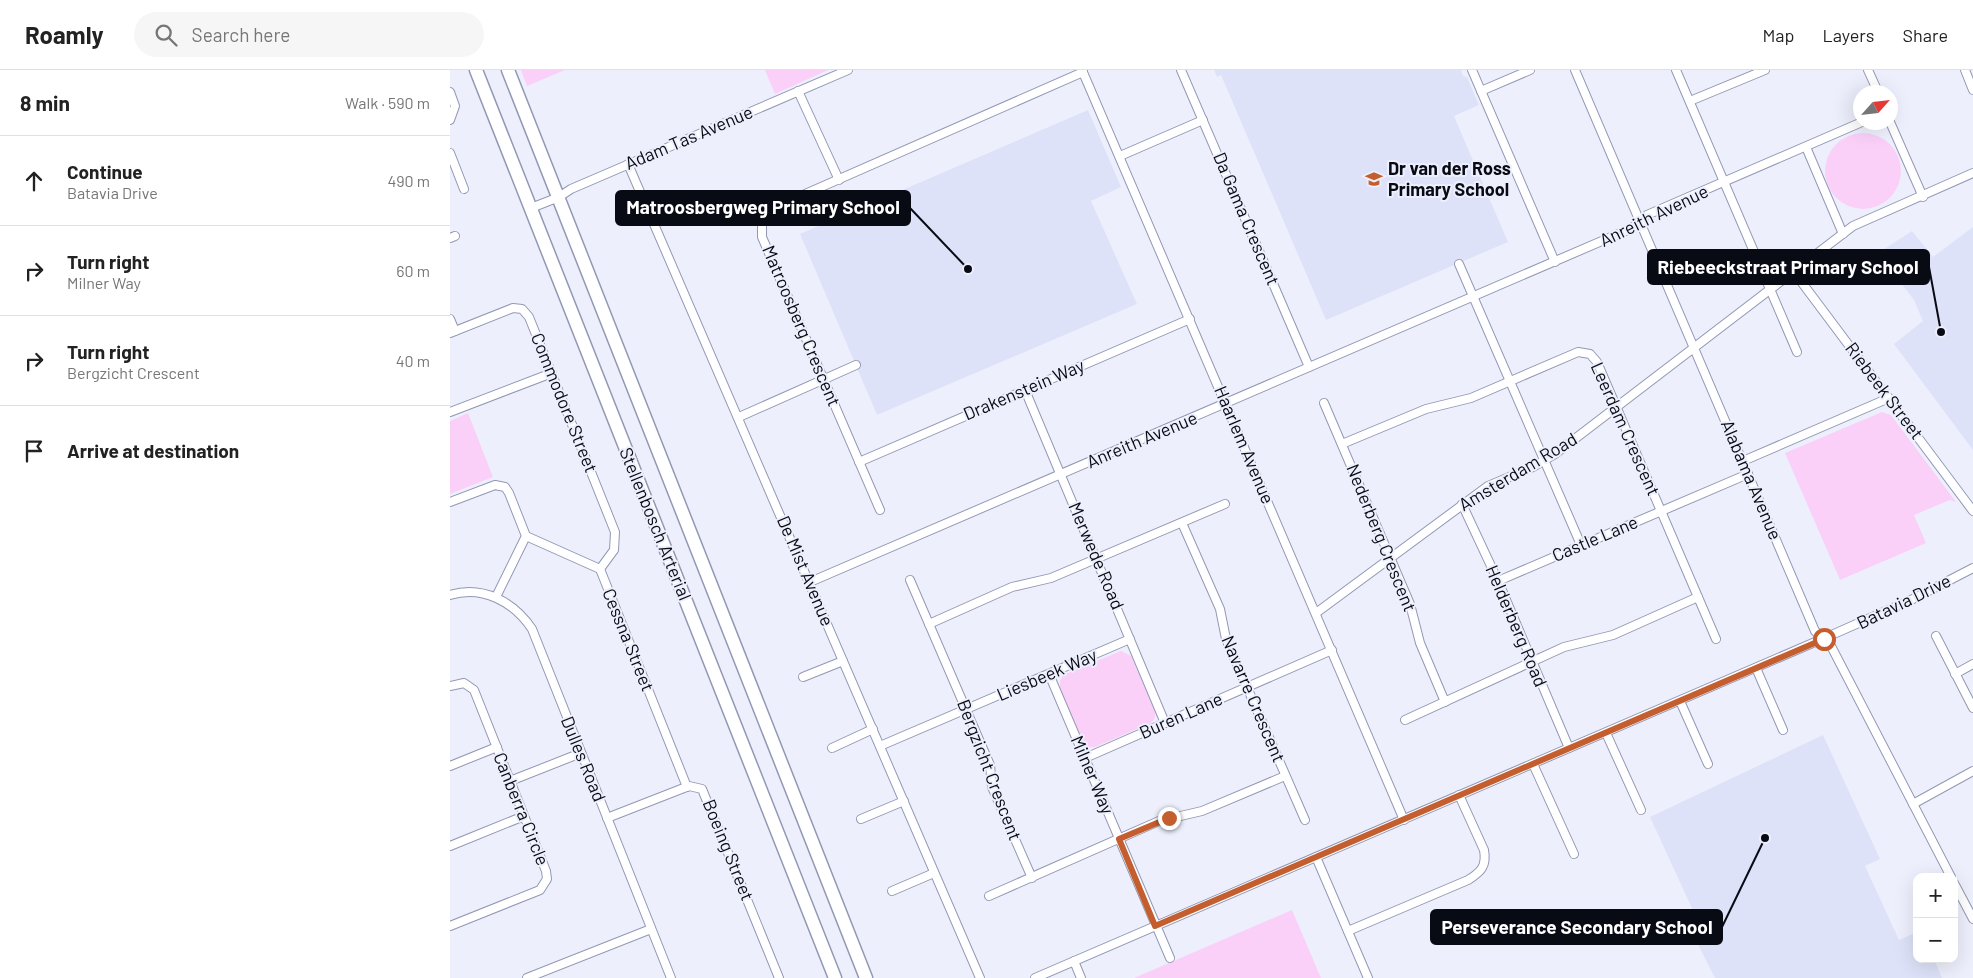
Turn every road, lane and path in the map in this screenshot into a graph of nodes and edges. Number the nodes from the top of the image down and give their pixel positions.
1 (476, 70) edge
2 (508, 70) edge
3 (848, 70) edge
4 (1182, 70) edge
5 (1472, 70) edge
6 (1530, 70) edge
7 (1574, 70) edge
8 (1676, 70) edge
9 (1765, 70) edge
10 (1868, 70) edge
11 (1965, 70) edge
12 (1083, 71) edge
13 (1875, 85) edge
14 (1973, 90) edge
15 (798, 91) junction
16 (1481, 91) junction
17 (450, 92) edge
18 (1690, 101) junction
19 (450, 120) edge
20 (1203, 120) junction
21 (1853, 126) edge
22 (1894, 130) edge
23 (1806, 147) junction
24 (450, 154) edge
25 (1120, 156) junction
26 (628, 164) junction
27 (1973, 172) edge
28 (839, 180) junction
29 (1724, 182) junction
30 (464, 189) dead end
31 (558, 197) junction
32 (1923, 197) junction
33 (531, 208) junction
34 (1640, 222) junction
35 (1843, 234) junction
36 (1554, 262) junction
37 (1459, 264) dead end
38 (1794, 272) junction
39 (1771, 290) junction
40 (1474, 297) junction
41 (450, 319) edge
42 (1190, 319) junction
43 (452, 332) edge
44 (1694, 349) junction
45 (1797, 352) dead end
46 (856, 365) dead end
47 (1310, 367) junction
48 (552, 373) junction
49 (824, 379) junction
50 (1510, 381) junction
51 (1025, 390) junction
52 (1889, 398) junction
53 (1226, 403) junction
54 (1324, 403) dead end
55 (1617, 407) junction
56 (450, 412) edge
57 (739, 417) junction
58 (1342, 444) junction
59 (1544, 461) junction
60 (859, 462) junction
61 (1743, 462) junction
62 (1061, 474) junction
63 (1748, 474) junction
64 (450, 502) edge
65 (1225, 504) dead end
66 (1462, 504) junction
67 (880, 510) dead end
68 (1661, 510) junction
69 (1973, 510) edge
70 (1182, 523) junction
71 (526, 536) junction
72 (1581, 545) junction
73 (1391, 557) junction
74 (1097, 559) junction
75 (1973, 568) edge
76 (600, 569) junction
77 (910, 580) dead end
78 (1498, 581) junction
79 (810, 582) junction
80 (450, 594) edge
81 (496, 597) junction
82 (1698, 597) junction
83 (1316, 613) junction
84 (929, 624) junction
85 (1936, 636) dead end
86 (1130, 639) junction
87 (1716, 639) dead end
88 (1824, 639) junction
89 (1332, 650) junction
90 (843, 661) junction
91 (1532, 662) junction
92 (1973, 664) edge
93 (1756, 668) junction
94 (1049, 674) junction
95 (1955, 674) junction
96 (803, 677) dead end
97 (450, 686) edge
98 (1247, 687) junction
99 (1680, 701) junction
100 (1446, 702) junction
101 (1973, 708) edge
102 (966, 710) junction
103 (1405, 720) dead end
104 (1165, 723) junction
105 (873, 729) junction
106 (1783, 730) dead end
107 (1606, 733) junction
108 (880, 746) junction
109 (497, 747) junction
110 (832, 748) dead end
111 (1569, 748) junction
112 (581, 753) junction
113 (1085, 758) junction
114 (1533, 764) junction
115 (1708, 764) dead end
116 (450, 766) edge
117 (1973, 771) edge
118 (1285, 776) junction
119 (510, 781) junction
120 (687, 787) junction
121 (1460, 795) junction
122 (904, 801) junction
123 (1913, 804) junction
124 (1641, 810) dead end
125 (524, 816) junction
126 (607, 818) junction
127 (861, 819) dead end
128 (1305, 820) dead end
129 (1404, 820) junction
130 (1119, 839) junction
131 (450, 846) edge
132 (1574, 854) dead end
133 (1316, 857) junction
134 (934, 873) junction
135 (1949, 873) edge
136 (1032, 878) junction
137 (892, 891) dead end
138 (1958, 891) edge
139 (989, 896) dead end
140 (1973, 919) edge
141 (450, 926) edge
142 (1155, 926) junction
143 (651, 929) junction
144 (1348, 931) junction
145 (1170, 958) dead end
146 (1074, 961) junction
147 (527, 978) edge
148 (670, 978) edge
149 (779, 978) edge
150 (834, 978) edge
151 (866, 978) edge
152 (980, 978) edge
153 (1035, 978) edge
154 (1081, 978) edge
155 (1368, 978) edge

1 - 33 main road, Stellenbosch Arterial
2 - 31 main road, Stellenbosch Arterial
3 - 15 street, Adam Tas Avenue
4 - 20 street, Da Gama Crescent
5 - 16 street
6 - 16 street
7 - 34 street, Alabama Avenue
8 - 18 street
9 - 18 street
10 - 13 street
11 - 14 street
12 - 25 street, Haarlem Avenue
12 - 28 street, Matroosberg Crescent
15 - 26 street, Adam Tas Avenue
15 - 28 street
16 - 36 street
17 - 19 street
18 - 29 street
20 - 25 street
20 - 47 street, Da Gama Crescent
21 - 23 street, Anreith Avenue
22 - 32 street
23 - 29 street, Anreith Avenue
23 - 35 street
24 - 30 street
25 - 42 street, Haarlem Avenue
26 - 31 street, Adam Tas Avenue
26 - 57 street, De Mist Avenue
27 - 32 street, Amsterdam Road
28 - 49 street, Matroosberg Crescent
29 - 34 street, Anreith Avenue
29 - 39 street
31 - 33 street, Adam Tas Avenue
31 - 151 main road, Stellenbosch Arterial
32 - 35 street, Amsterdam Road
33 - 150 main road, Stellenbosch Arterial
34 - 36 street, Anreith Avenue
34 - 44 street, Alabama Avenue
35 - 38 street, Amsterdam Road
36 - 40 street, Anreith Avenue
37 - 40 street
38 - 39 street, Amsterdam Road
38 - 52 street, Riebeek Street
39 - 44 street, Amsterdam Road
39 - 45 street
40 - 47 street, Anreith Avenue
40 - 50 street
41 - 43 street
42 - 51 street, Drakenstein Way
42 - 53 street, Haarlem Avenue
43 - 48 street, Commodore Street
44 - 55 street, Amsterdam Road
44 - 61 street, Alabama Avenue
46 - 49 street
47 - 53 street, Anreith Avenue
48 - 56 street
48 - 76 street, Commodore Street
49 - 57 street
49 - 60 street, Matroosberg Crescent
50 - 55 street, Leerdam Crescent
50 - 58 street, Leerdam Crescent
50 - 59 street
51 - 60 street, Drakenstein Way
51 - 62 street, Merwede Road
52 - 61 street
52 - 69 street, Riebeek Street
53 - 62 street, Anreith Avenue
53 - 83 street, Haarlem Avenue
54 - 58 street, Nederberg Crescent
55 - 59 street, Amsterdam Road
55 - 68 street, Leerdam Crescent
57 - 79 street, De Mist Avenue
58 - 73 street, Nederberg Crescent
59 - 66 street, Amsterdam Road
59 - 72 street
60 - 67 street, Matroosberg Crescent
61 - 63 street, Alabama Avenue
62 - 74 street, Merwede Road
62 - 79 street, Anreith Avenue
63 - 68 street, Castle Lane
63 - 88 street, Alabama Avenue
64 - 71 street
65 - 70 street
66 - 73 street, Amsterdam Road
66 - 78 street, Helderberg Road
68 - 72 street, Castle Lane
68 - 82 street, Leerdam Crescent
70 - 74 street
70 - 98 street, Navarre Crescent
71 - 76 street, Cessna Street
71 - 81 street
72 - 78 street, Castle Lane
73 - 83 street, Amsterdam Road
73 - 100 street, Nederberg Crescent
74 - 84 street
74 - 86 street, Merwede Road
75 - 88 street, Batavia Drive
76 - 120 street, Cessna Street
77 - 84 street, Bergzicht Crescent
78 - 91 street, Helderberg Road
79 - 90 street, De Mist Avenue
80 - 81 street, Dulles Road
81 - 112 street, Dulles Road
82 - 87 street, Leerdam Crescent
82 - 91 street
83 - 89 street, Haarlem Avenue
84 - 102 street, Bergzicht Crescent
85 - 95 street
86 - 94 street, Liesbeek Way
86 - 104 street, Merwede Road
88 - 93 street, Batavia Drive
88 - 123 street, Alabama Avenue
89 - 98 street, Buren Lane
89 - 129 street, Haarlem Avenue
90 - 96 street
90 - 105 street, De Mist Avenue
91 - 100 street
91 - 111 street, Helderberg Road
92 - 95 street
93 - 99 street, Batavia Drive
93 - 106 street
94 - 102 street, Liesbeek Way
94 - 113 street, Milner Way
95 - 101 street
97 - 109 street, Canberra Circle
98 - 104 street, Buren Lane
98 - 118 street, Navarre Crescent
99 - 107 street, Batavia Drive
99 - 115 street
100 - 103 street
102 - 108 street, Liesbeek Way
102 - 136 street, Bergzicht Crescent
104 - 113 street, Buren Lane
105 - 108 street, De Mist Avenue
105 - 110 street
107 - 111 street, Batavia Drive
107 - 124 street
108 - 122 street, De Mist Avenue
109 - 116 street
109 - 119 street, Canberra Circle
111 - 114 street, Batavia Drive
112 - 119 street
112 - 126 street, Dulles Road
113 - 130 street, Milner Way
114 - 121 street, Batavia Drive
114 - 132 street
117 - 123 street
118 - 128 street, Navarre Crescent
118 - 130 street
119 - 125 street, Canberra Circle
120 - 126 street, Boeing Street
120 - 149 street, Boeing Street
121 - 129 street, Batavia Drive
121 - 144 street
122 - 127 street
122 - 134 street, De Mist Avenue
123 - 135 street, Alabama Avenue
125 - 131 street
125 - 141 street, Canberra Circle
126 - 143 street, Dulles Road
129 - 133 street, Batavia Drive
130 - 136 street
130 - 142 street, Milner Way
133 - 142 street, Batavia Drive
133 - 144 street
134 - 137 street
134 - 152 street, De Mist Avenue
136 - 139 street
138 - 140 street
142 - 145 street, Milner Way
142 - 146 street, Batavia Drive
143 - 147 street
143 - 148 street, Dulles Road
144 - 155 street
146 - 153 street, Batavia Drive
146 - 154 street

